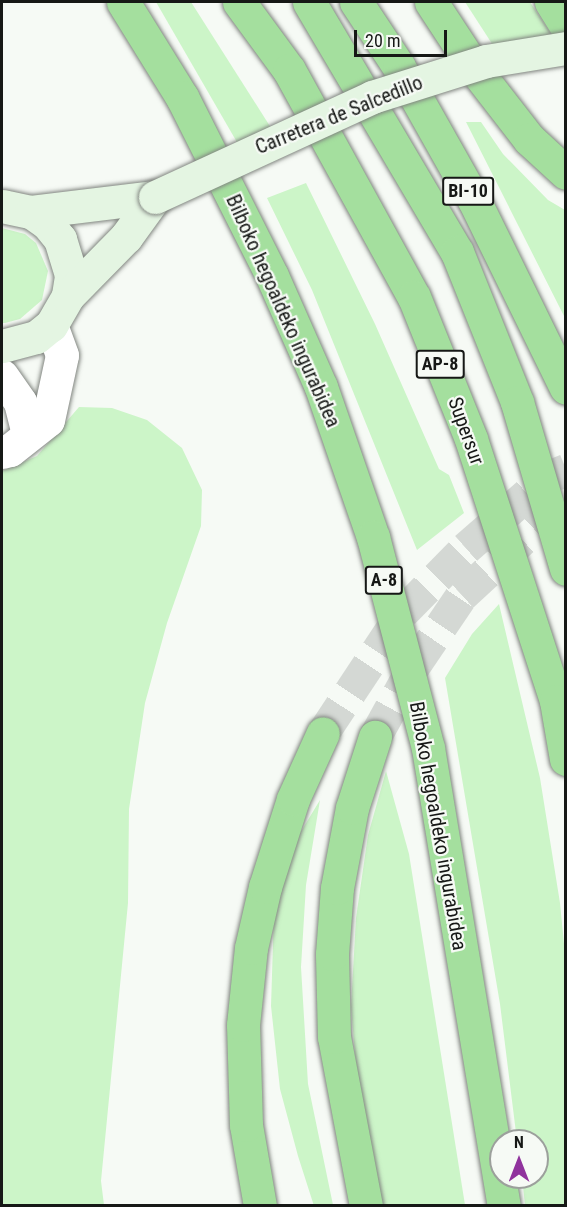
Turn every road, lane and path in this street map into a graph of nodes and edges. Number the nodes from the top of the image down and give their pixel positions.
1 (123, 2) edge
2 (239, 2) edge
3 (309, 2) edge
4 (356, 2) edge
5 (431, 2) edge
6 (551, 2) edge
7 (566, 26) edge
8 (566, 48) edge
9 (566, 174) edge
10 (154, 197) junction
11 (16, 209) edge
12 (68, 297) junction
13 (51, 325) junction
14 (2, 346) edge
15 (2, 376) edge
16 (566, 388) edge
17 (28, 433) junction
18 (2, 452) edge
19 (566, 569) edge
20 (323, 733) tunnel mouth
21 (375, 737) tunnel mouth
22 (566, 759) edge
23 (260, 1206) edge
24 (366, 1206) edge
25 (504, 1206) edge

1 - 25 highway, Bilboko hegoaldeko ingurabidea / A-8
2 - 22 highway, Supersur / AP-8
3 - 19 highway, AP-8
4 - 16 highway, BI-10
5 - 9 highway
6 - 7 highway
8 - 10 street, Carretera de Salcedillo, bridge
10 - 11 street
10 - 12 street
11 - 12 street
12 - 13 street
13 - 14 street
13 - 17 street
15 - 17 street
17 - 18 street
20 - 23 highway
21 - 24 highway

